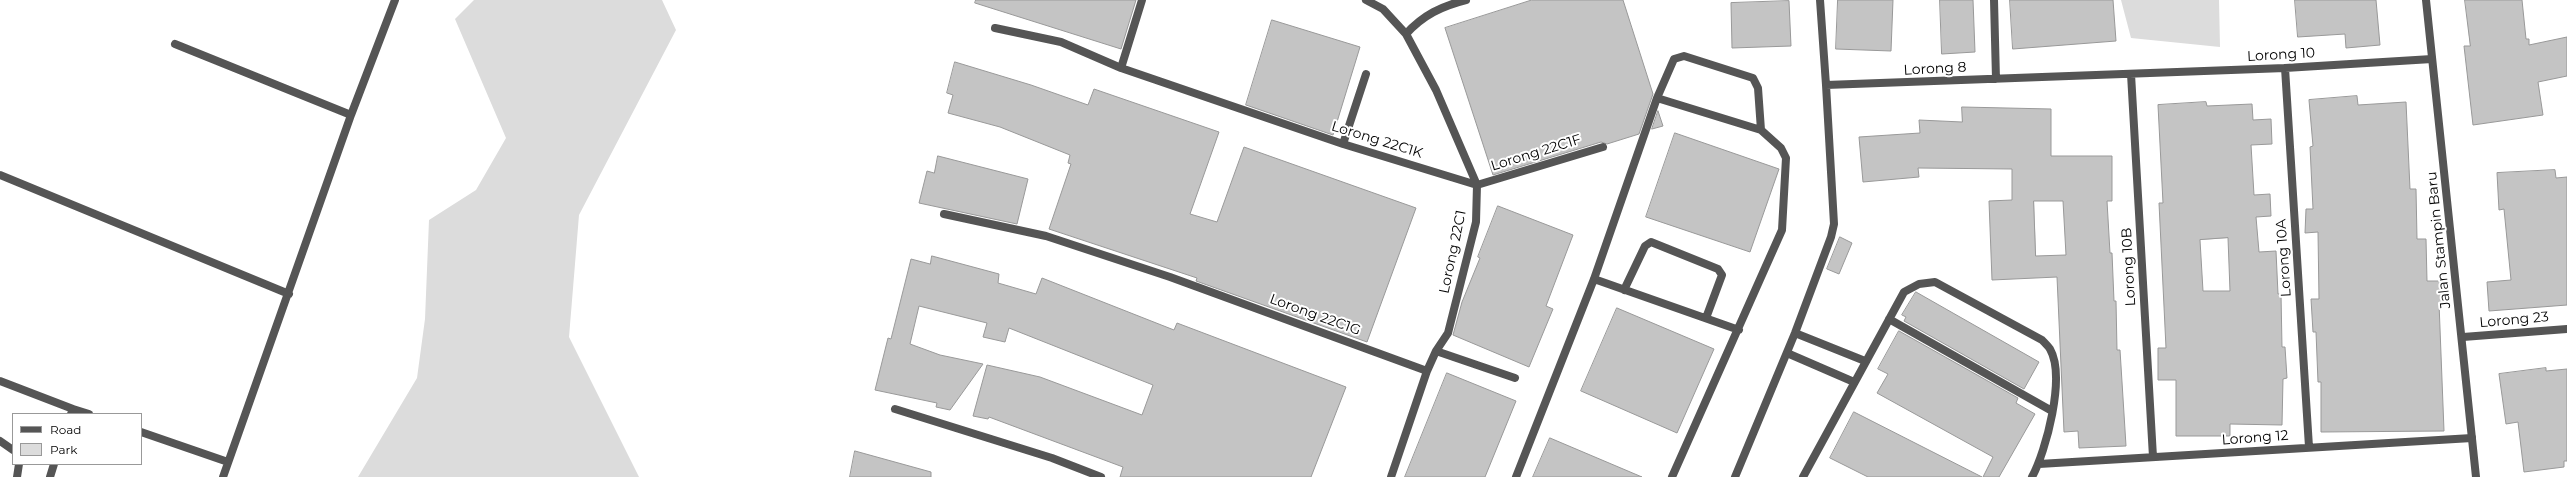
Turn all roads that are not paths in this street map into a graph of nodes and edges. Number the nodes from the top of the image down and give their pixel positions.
1 (395, 0) edge
2 (1142, 0) edge
3 (1366, 0) edge
4 (1466, 0) edge
5 (1820, 0) edge
6 (1994, 0) edge
7 (2426, 0) edge
8 (995, 28) dead end
9 (1406, 34) junction
10 (175, 44) dead end
11 (2432, 59) junction
12 (1121, 68) junction
13 (2285, 68) junction
14 (1366, 74) dead end
15 (2132, 74) junction
16 (1996, 79) junction
17 (1826, 85) junction
18 (1657, 98) junction
19 (351, 115) junction
20 (1761, 130) junction
21 (1343, 144) junction
22 (1603, 147) dead end
23 (0, 175) edge
24 (1477, 185) junction
25 (944, 214) dead end
26 (1594, 279) junction
27 (1624, 290) junction
28 (289, 294) junction
29 (1706, 318) junction
30 (1889, 319) junction
31 (2567, 329) edge
32 (1739, 330) junction
33 (1795, 333) junction
34 (2463, 337) junction
35 (1436, 351) junction
36 (1787, 352) junction
37 (1865, 361) junction
38 (1427, 371) junction
39 (1515, 378) dead end
40 (0, 381) edge
41 (1854, 382) junction
42 (895, 409) dead end
43 (72, 411) edge
44 (2052, 411) junction
45 (83, 413) edge
46 (142, 432) edge
47 (2472, 438) junction
48 (0, 441) edge
49 (2309, 447) junction
50 (12, 449) edge
51 (2152, 457) junction
52 (228, 462) junction
53 (2039, 464) junction
54 (19, 465) edge
55 (54, 465) edge
56 (17, 477) edge
57 (50, 477) edge
58 (223, 477) edge
59 (1101, 477) edge
60 (1391, 477) edge
61 (1516, 477) edge
62 (1672, 477) edge
63 (1735, 477) edge
64 (1803, 477) edge
65 (2032, 477) edge
66 (2476, 477) edge

1 - 19 street
2 - 12 street
3 - 9 street, Lorong 22C1
4 - 9 street
5 - 17 street
6 - 16 street
7 - 11 street, Jalan Stampin Baru
8 - 12 street, Lorong 22C1K
9 - 24 street, Lorong 22C1
10 - 19 street
11 - 13 street, Lorong 10
11 - 34 street, Jalan Stampin Baru
12 - 21 street, Lorong 22C1K
13 - 15 street, Lorong 10
13 - 49 street, Lorong 10A
14 - 21 street
15 - 16 street, Lorong 8
15 - 51 street, Lorong 10B
16 - 17 street, Lorong 8
17 - 33 street
18 - 20 street
18 - 20 street
18 - 26 street
19 - 28 street
20 - 32 street
21 - 24 street, Lorong 22C1K
22 - 24 street, Lorong 22C1F
23 - 28 street
24 - 35 street, Lorong 22C1
25 - 38 street, Lorong 22C1G
26 - 27 street
26 - 61 street
27 - 29 street
27 - 29 street
28 - 52 street
29 - 32 street
30 - 37 street
30 - 44 street
30 - 44 street
31 - 34 street, Lorong 23
32 - 62 street
33 - 36 street
33 - 37 street
34 - 47 street, Jalan Stampin Baru
35 - 38 street, Lorong 22C1
35 - 39 street
36 - 41 street
36 - 63 street
37 - 41 street
38 - 60 street, Lorong 22C1
40 - 43 street
41 - 64 street
42 - 59 street
43 - 45 street
44 - 53 street
46 - 52 street
47 - 49 street, Lorong 12
47 - 66 street, Jalan Stampin Baru
48 - 50 street
49 - 51 street, Lorong 12
51 - 53 street, Lorong 12
52 - 58 street
53 - 65 street
54 - 56 street
55 - 57 street

